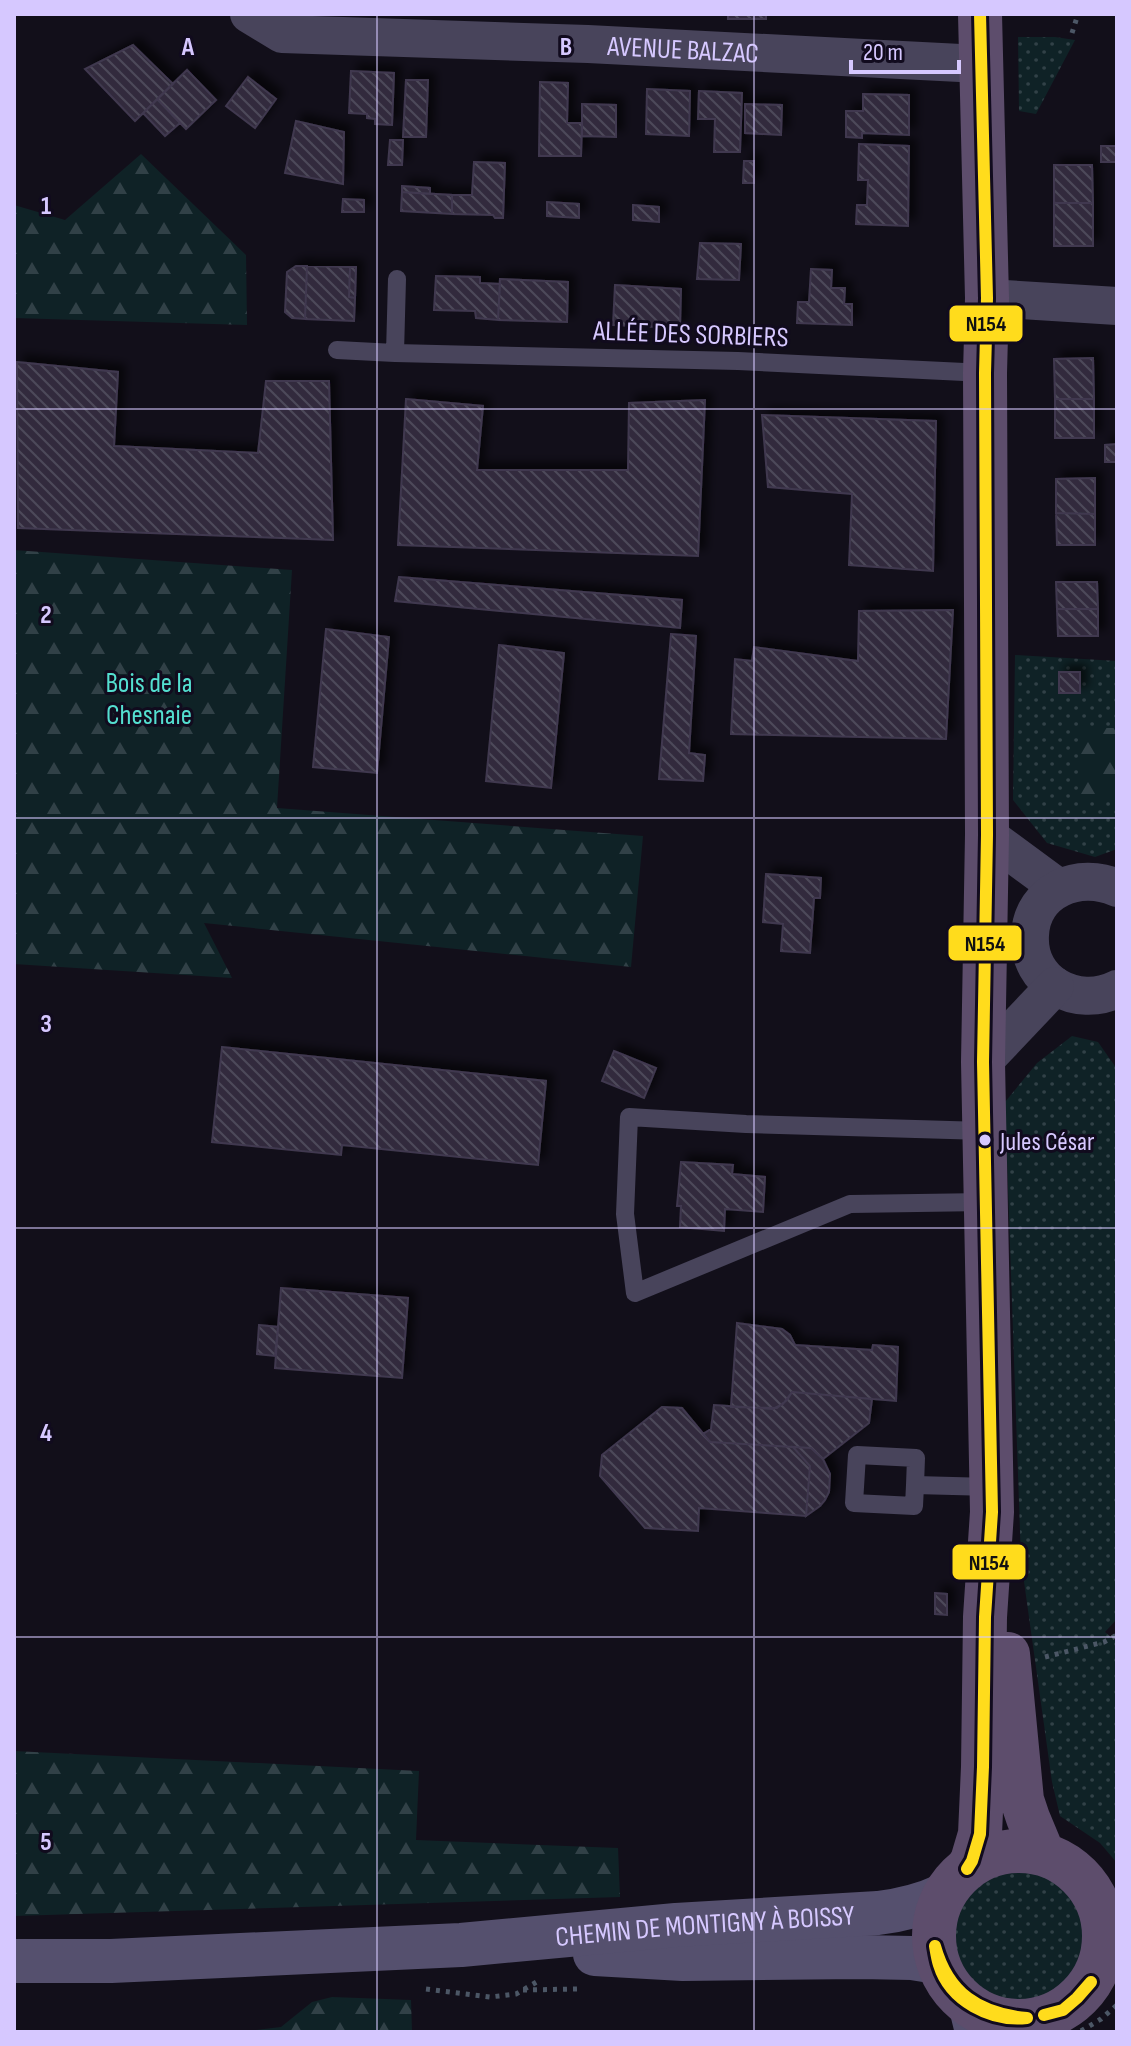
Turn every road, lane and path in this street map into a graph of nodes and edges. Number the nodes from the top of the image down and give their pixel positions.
1 (249, 14) edge
2 (980, 14) edge
3 (1078, 14) edge
4 (588, 29) edge
5 (1072, 33) dead end
6 (980, 64) junction
7 (397, 279) dead end
8 (987, 298) junction
9 (1117, 306) edge
10 (337, 350) dead end
11 (395, 353) junction
12 (985, 373) junction
13 (987, 835) junction
14 (1059, 888) junction
15 (1117, 888) edge
16 (1055, 986) junction
17 (1113, 1001) edge
18 (983, 1062) junction
19 (984, 1131) junction
20 (985, 1202) junction
21 (915, 1485) dead end
22 (991, 1500) junction
23 (1117, 1635) edge
24 (1009, 1666) junction
25 (1043, 1854) junction
26 (956, 1882) junction
27 (1108, 1910) edge
28 (461, 1945) junction
29 (14, 1961) edge
30 (937, 1962) junction
31 (1108, 1989) edge
32 (974, 2020) edge
33 (1053, 2027) edge

1 - 4 street, AVENUE BALZAC
2 - 6 main road
3 - 5 path
4 - 6 street, AVENUE BALZAC
6 - 8 main road
7 - 11 lane
8 - 9 street
8 - 12 main road
10 - 11 lane, ALLÉE DES SORBIERS
11 - 12 lane, ALLÉE DES SORBIERS
12 - 13 main road
13 - 14 street
13 - 18 main road
14 - 15 street
14 - 16 street
16 - 17 street
16 - 18 street
18 - 19 main road
19 - 20 main road
19 - 20 lane
20 - 22 main road
21 - 22 lane
22 - 24 main road
22 - 26 main road
23 - 24 path
24 - 25 main road
25 - 26 main road
25 - 27 main road
26 - 28 main road, CHEMIN DE MONTIGNY À BOISSY
26 - 30 main road
27 - 31 main road
28 - 29 main road, CHEMIN DE MONTIGNY À BOISSY
28 - 30 main road, CHEMIN DE MONTIGNY À BOISSY
30 - 32 main road
31 - 33 main road
31 - 33 path
32 - 33 main road

